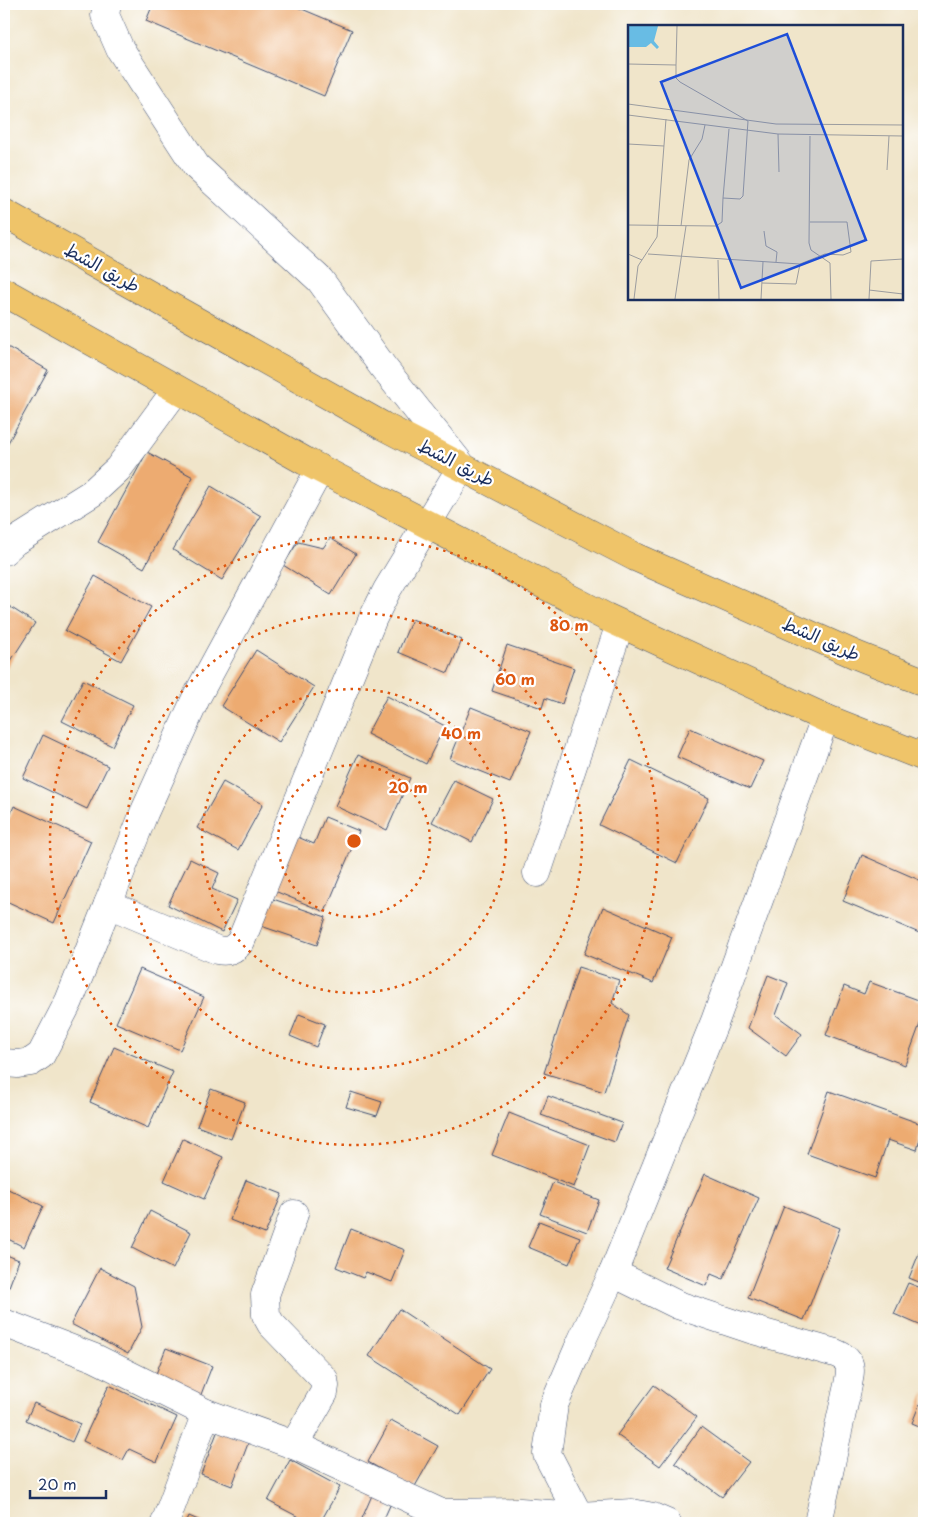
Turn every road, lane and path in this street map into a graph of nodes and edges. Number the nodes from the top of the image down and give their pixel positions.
1 (107, 4) edge
2 (4, 213) edge
3 (4, 292) edge
4 (176, 390) junction
5 (462, 466) junction
6 (320, 470) junction
7 (427, 525) junction
8 (4, 551) edge
9 (620, 624) junction
10 (924, 682) edge
11 (825, 718) junction
12 (924, 757) edge
13 (537, 873) dead end
14 (108, 904) junction
15 (4, 1064) edge
16 (294, 1214) dead end
17 (613, 1273) junction
18 (4, 1323) edge
19 (206, 1413) junction
20 (294, 1445) junction
21 (438, 1518) edge
22 (584, 1520) edge
23 (165, 1523) edge
24 (667, 1523) edge
25 (818, 1523) edge

1 - 5 street
2 - 5 highway, طريق الشط
3 - 4 highway
4 - 6 highway
4 - 8 street
5 - 7 street
5 - 10 highway, طريق الشط
6 - 7 highway
6 - 14 street
7 - 9 highway
7 - 14 street
9 - 11 highway
9 - 13 street
11 - 12 highway
11 - 17 street
14 - 15 street
16 - 20 street
17 - 22 street
17 - 25 street
18 - 19 street
19 - 20 street
19 - 23 street
20 - 21 street
21 - 22 street
22 - 24 street

